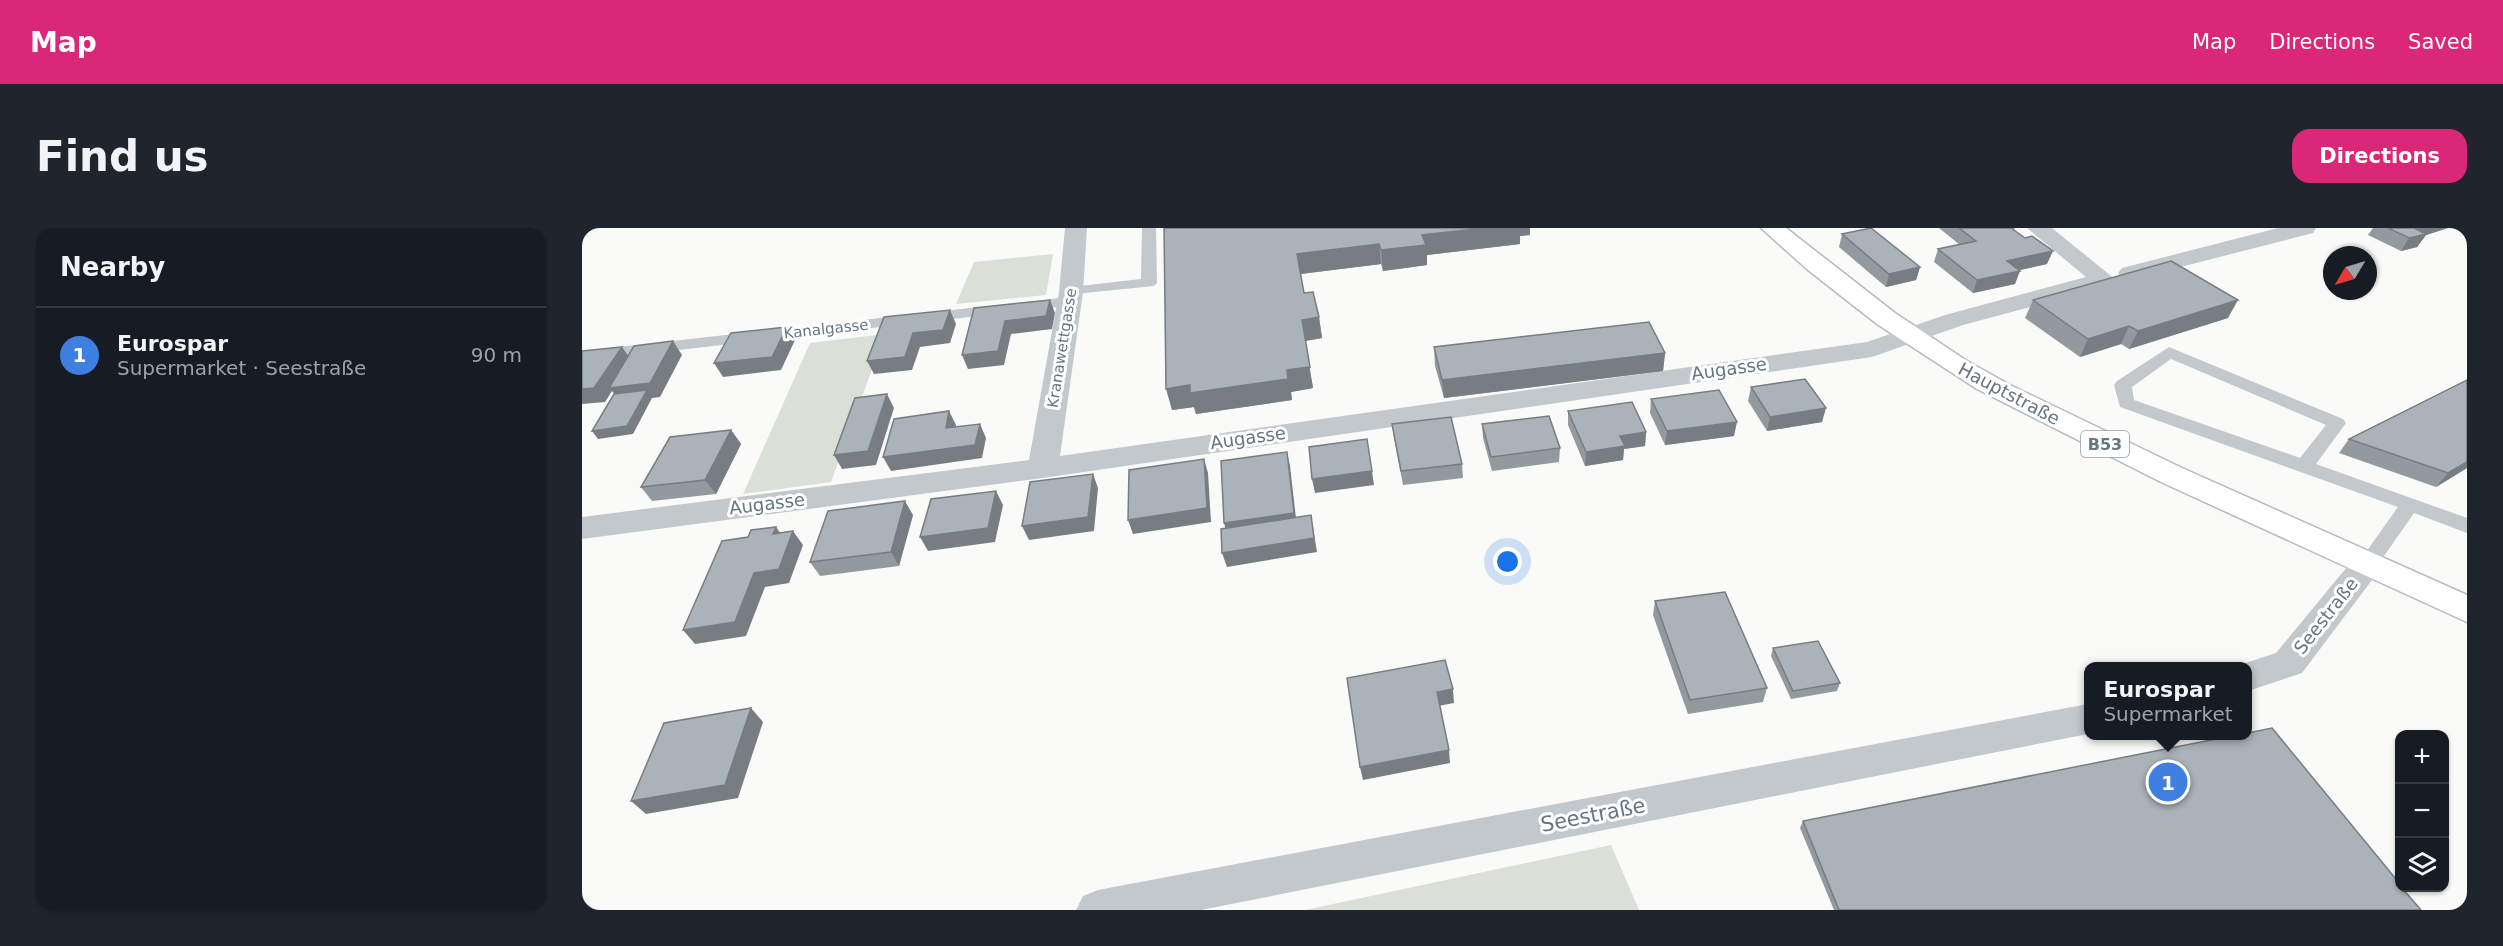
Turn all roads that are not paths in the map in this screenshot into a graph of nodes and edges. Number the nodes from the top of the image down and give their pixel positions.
1 (1076, 228) edge
2 (1149, 228) edge
3 (1772, 228) edge
4 (2038, 228) edge
5 (2306, 228) edge
6 (2104, 280) junction
7 (1070, 297) junction
8 (1912, 335) junction
9 (582, 356) edge
10 (2304, 466) junction
11 (1043, 468) junction
12 (2410, 504) junction
13 (2467, 526) edge
14 (582, 528) edge
15 (2368, 564) junction
16 (2467, 609) edge
17 (2252, 675) edge
18 (2084, 720) edge
19 (1098, 910) edge

1 - 7 street, Kranawettgasse
2 - 7 lane, Kanalgasse
3 - 8 main road, Hauptstraße / B53
4 - 6 street
5 - 6 street, Augasse
6 - 8 street, Augasse
7 - 9 lane, Kanalgasse
7 - 11 street, Kranawettgasse
8 - 11 street, Augasse
8 - 15 main road, Hauptstraße / B53
10 - 10 lane
10 - 12 lane
11 - 14 street, Augasse
12 - 13 lane
12 - 15 lane
15 - 16 main road, Hauptstraße / B53
15 - 17 street, Seestraße
18 - 19 street, Seestraße

